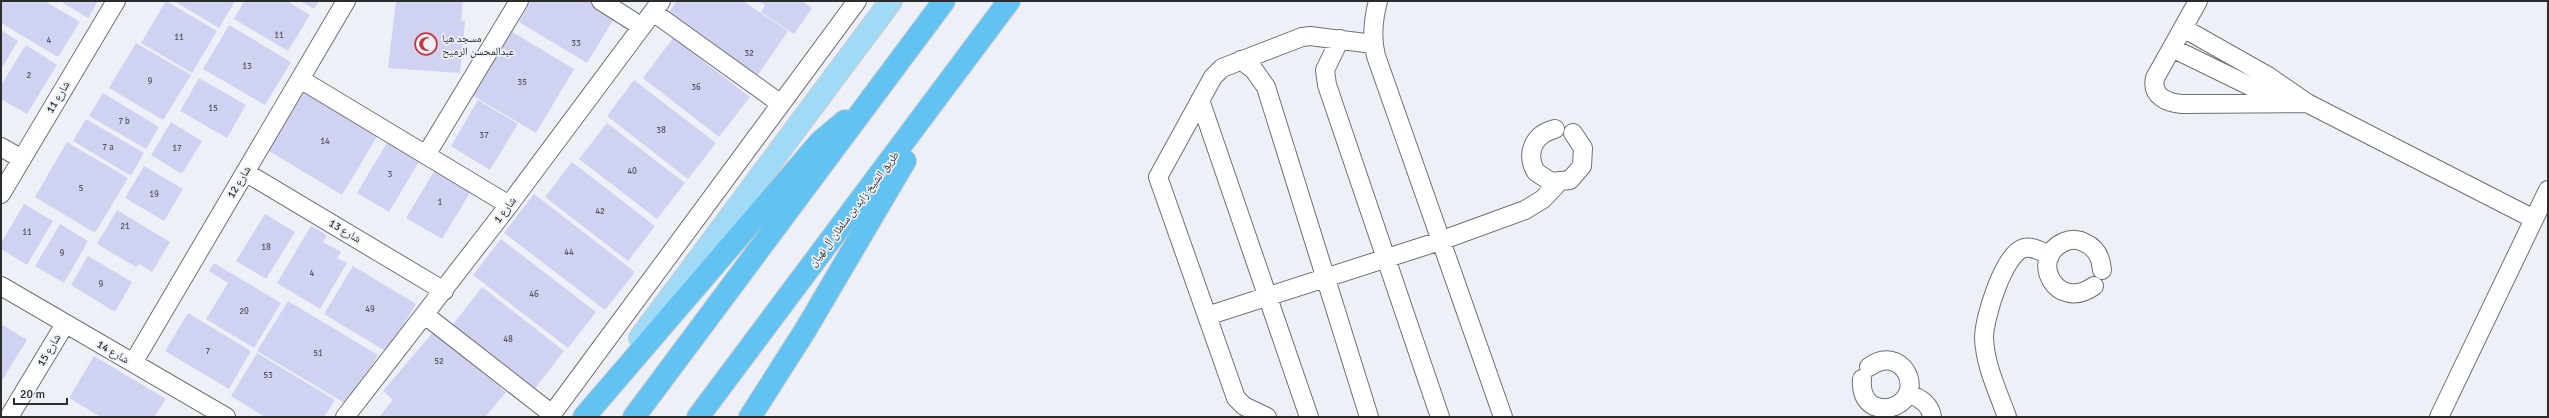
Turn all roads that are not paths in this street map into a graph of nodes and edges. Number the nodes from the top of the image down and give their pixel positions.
1 (116, 1) edge
2 (346, 1) edge
3 (519, 1) edge
4 (601, 1) edge
5 (857, 1) edge
6 (891, 1) edge
7 (944, 1) edge
8 (1009, 1) edge
9 (1378, 1) edge
10 (2198, 1) edge
11 (657, 6) edge
12 (642, 27) junction
13 (2183, 28) junction
14 (1340, 40) junction
15 (1373, 44) junction
16 (2172, 48) junction
17 (1241, 60) junction
18 (962, 65) junction
19 (300, 79) junction
20 (873, 97) junction
21 (1200, 100) junction
22 (2307, 103) junction
23 (781, 104) junction
24 (1554, 129) dead end
25 (1573, 133) dead end
26 (1, 147) edge
27 (426, 155) junction
28 (22, 159) junction
29 (245, 172) junction
30 (1558, 183) junction
31 (2548, 190) edge
32 (1, 194) edge
33 (509, 205) junction
34 (2534, 218) junction
35 (1440, 241) junction
36 (2050, 256) junction
37 (1387, 258) junction
38 (2102, 270) dead end
39 (1324, 278) junction
40 (1, 286) edge
41 (2094, 286) dead end
42 (444, 291) junction
43 (1268, 296) junction
44 (425, 315) junction
45 (1207, 316) junction
46 (65, 324) junction
47 (133, 363) junction
48 (1908, 393) junction
49 (1498, 415) edge
50 (9, 417) edge
51 (226, 417) edge
52 (345, 417) edge
53 (582, 417) edge
54 (634, 417) edge
55 (698, 417) edge
56 (750, 417) edge
57 (1267, 417) edge
58 (1308, 417) edge
59 (1369, 417) edge
60 (1440, 417) edge
61 (1932, 417) edge
62 (2007, 417) edge
63 (2439, 417) edge

1 - 28 street, شارع 11
2 - 19 street, شارع 12
3 - 27 street
4 - 12 street
5 - 23 street
6 - 53 main road
7 - 20 highway
8 - 18 highway, طريق الشيخ زايد بن سلطان آل نهيان
9 - 15 street
10 - 13 street
11 - 12 street, شارع 1
11 - 23 street
12 - 33 street, شارع 1
13 - 16 street
13 - 22 street
14 - 15 street
14 - 17 street
14 - 37 street
15 - 35 street
16 - 22 street
16 - 22 street
17 - 21 street
17 - 39 street
18 - 55 highway, طريق الشيخ زايد بن سلطان آل نهيان
18 - 56 highway
19 - 27 street
19 - 29 street, شارع 12
20 - 53 highway
20 - 54 highway
21 - 43 street
21 - 45 street
22 - 34 street
23 - 44 street
24 - 30 street
25 - 30 street
26 - 28 street
27 - 33 street
28 - 32 street, شارع 11
29 - 42 street, شارع 13
29 - 47 street, شارع 12
30 - 35 street
31 - 34 street
33 - 42 street, شارع 1
34 - 63 street
35 - 37 street
35 - 49 street
36 - 38 street
36 - 41 street
36 - 62 street
37 - 39 street
37 - 60 street
39 - 43 street
39 - 59 street
40 - 46 street, شارع 14
42 - 44 street, شارع 1
43 - 45 street
43 - 58 street
44 - 52 street, شارع 1
45 - 57 street
46 - 47 street, شارع 14
46 - 50 street, شارع 15
47 - 51 street, شارع 14
48 - 48 street
48 - 61 street

